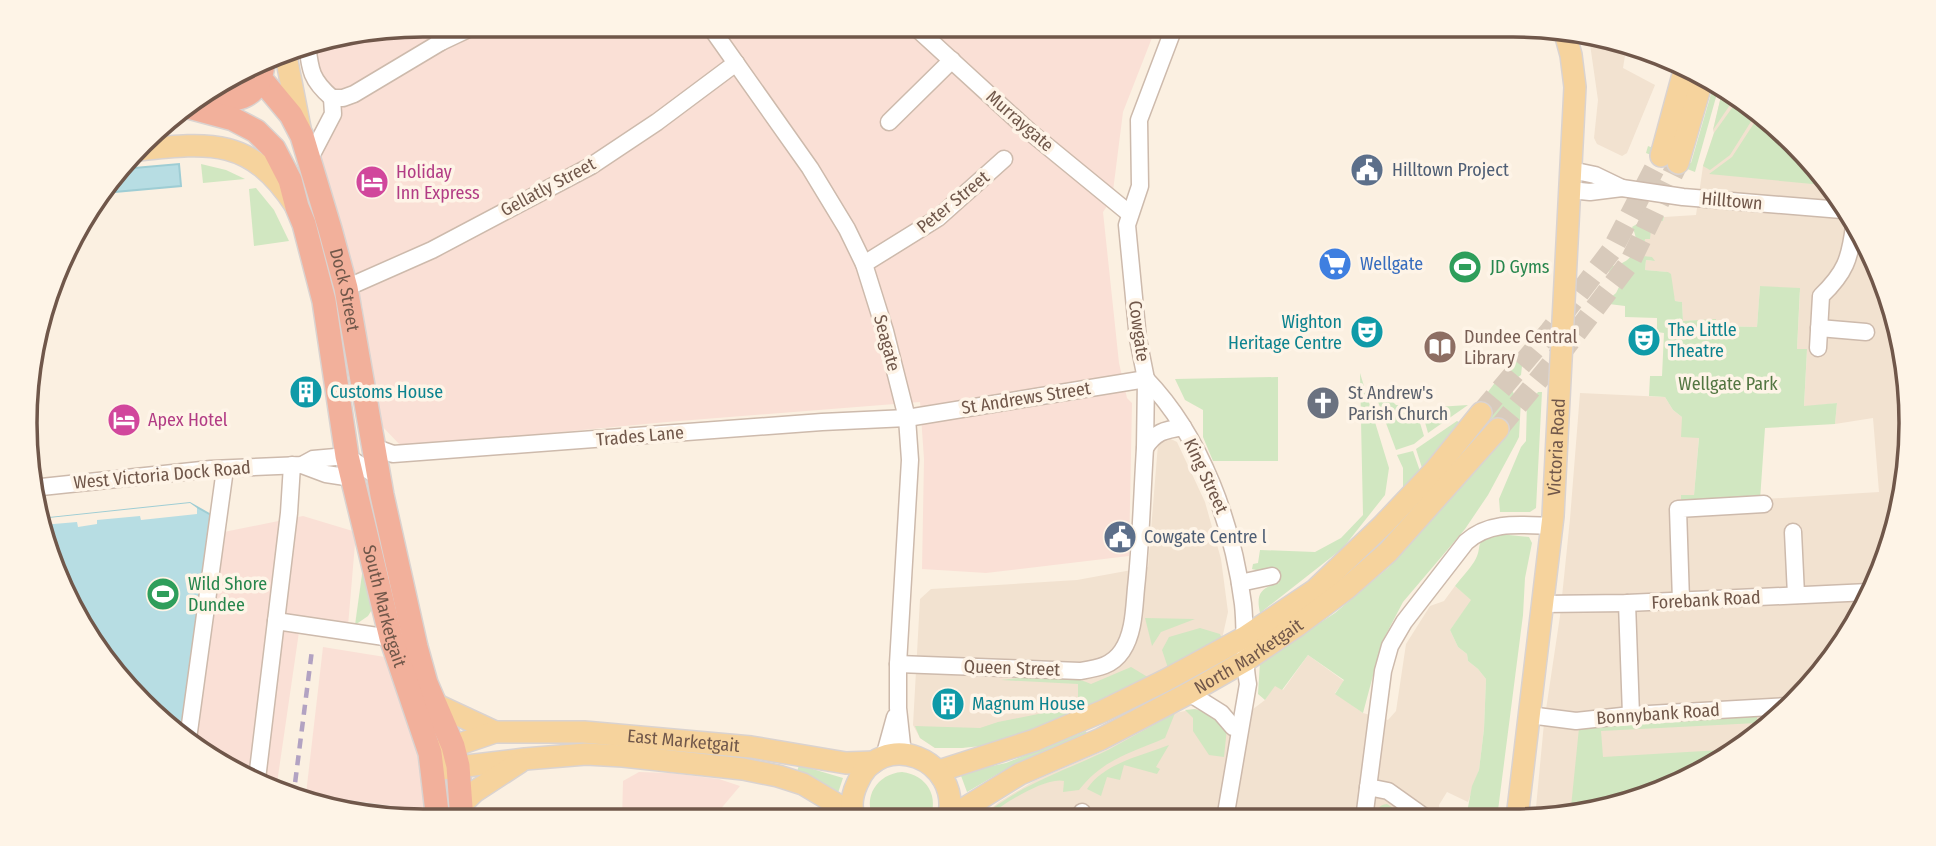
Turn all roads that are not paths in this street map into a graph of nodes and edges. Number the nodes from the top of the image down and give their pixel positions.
1 (439, 37) edge
2 (451, 37) edge
3 (718, 37) edge
4 (927, 37) edge
5 (1170, 37) edge
6 (1567, 41) edge
7 (441, 42) junction
8 (308, 54) edge
9 (952, 60) junction
10 (287, 61) edge
11 (736, 63) junction
12 (258, 74) edge
13 (255, 76) edge
14 (1684, 77) edge
15 (1700, 85) edge
16 (332, 99) junction
17 (212, 100) edge
18 (198, 110) edge
19 (889, 122) dead end
20 (302, 136) junction
21 (151, 149) edge
22 (1004, 159) dead end
23 (309, 160) junction
24 (1571, 180) junction
25 (296, 207) junction
26 (1835, 209) edge
27 (1136, 212) junction
28 (1852, 239) edge
29 (864, 264) junction
30 (346, 288) junction
31 (1819, 328) junction
32 (1866, 332) dead end
33 (1818, 348) dead end
34 (1146, 379) junction
35 (1481, 413) tunnel mouth
36 (906, 418) junction
37 (1183, 427) junction
38 (1497, 429) tunnel mouth
39 (1145, 448) junction
40 (364, 459) junction
41 (297, 465) junction
42 (225, 469) junction
43 (42, 487) edge
44 (1764, 504) dead end
45 (1552, 526) junction
46 (1793, 532) dead end
47 (1272, 576) dead end
48 (1240, 583) junction
49 (1860, 592) edge
50 (1796, 595) junction
51 (1681, 601) junction
52 (1627, 603) junction
53 (1542, 604) junction
54 (276, 621) junction
55 (1245, 637) junction
56 (391, 638) junction
57 (1121, 652) joint
58 (898, 664) junction
59 (1245, 664) junction
60 (1189, 693) junction
61 (437, 705) junction
62 (1775, 706) edge
63 (1529, 715) junction
64 (1631, 715) junction
65 (1233, 727) junction
66 (189, 730) edge
67 (495, 732) junction
68 (456, 756) junction
69 (887, 758) junction
70 (1235, 758) junction
71 (525, 759) junction
72 (432, 762) junction
73 (939, 771) junction
74 (258, 772) edge
75 (1368, 787) junction
76 (437, 809) edge
77 (462, 809) edge
78 (464, 809) edge
79 (842, 809) edge
80 (853, 809) edge
81 (950, 809) edge
82 (965, 809) edge
83 (1227, 809) edge
84 (1365, 809) edge
85 (1413, 809) edge
86 (1518, 809) edge

1 - 7 street
2 - 7 street
3 - 11 street, Seagate
4 - 9 street, Murraygate
5 - 27 street, Cowgate
6 - 24 main road, Victoria Road
7 - 16 street
8 - 16 street
9 - 19 street
9 - 27 street, Murraygate
10 - 20 main road
11 - 29 street, Seagate
11 - 30 street, Gellatly Street
12 - 20 highway, Dock Street
13 - 17 highway
14 - 15 main road
16 - 23 street
18 - 25 highway, Dock Street
20 - 23 highway, Dock Street
21 - 25 main road
22 - 29 street, Peter Street
23 - 30 highway, Dock Street
24 - 26 street, Hilltown
24 - 45 main road, Victoria Road
25 - 40 highway, Dock Street
27 - 34 street, Cowgate
28 - 31 street
29 - 36 street, Seagate
30 - 40 highway, Dock Street
31 - 32 street
31 - 33 street
34 - 36 street, St Andrews Street
34 - 37 street, King Street
34 - 39 street, Cowgate
35 - 55 main road, North Marketgait
36 - 40 street, Trades Lane
36 - 58 street, Seagate
37 - 39 street
37 - 48 street, King Street
38 - 59 main road, North Marketgait
39 - 57 street, Cowgate
40 - 41 street, West Victoria Dock Road
40 - 41 street, West Victoria Dock Road
40 - 56 highway, South Marketgait
40 - 61 highway, South Marketgait
41 - 42 street, West Victoria Dock Road
41 - 54 street
42 - 43 street, West Victoria Dock Road
42 - 66 street
44 - 51 street
45 - 53 main road, Victoria Road
45 - 75 street
46 - 50 street
47 - 48 street
48 - 55 street, King Street
49 - 50 street, Forebank Road
50 - 51 street, Forebank Road
51 - 52 street, Forebank Road
52 - 53 street, Forebank Road
52 - 64 street
53 - 63 main road, Victoria Road
54 - 56 street
54 - 74 street
55 - 59 street, King Street
55 - 73 main road, North Marketgait
56 - 72 highway, South Marketgait
57 - 58 street, Queen Street
58 - 69 street, Seagate
59 - 60 main road, North Marketgait
59 - 65 street, King Street
59 - 70 street, King Street
60 - 65 street
60 - 82 main road, North Marketgait
61 - 67 main road, East Marketgait
61 - 68 highway, South Marketgait
62 - 64 street, Bonnybank Road
63 - 64 street, Bonnybank Road
63 - 86 main road, Victoria Road
65 - 70 street, King Street
67 - 68 main road, East Marketgait
67 - 69 main road, East Marketgait
68 - 71 main road, East Marketgait
68 - 72 main road, East Marketgait
68 - 77 highway, South Marketgait
69 - 73 main road
69 - 80 main road
70 - 83 street, King Street
71 - 78 main road, East Marketgait
71 - 79 main road, East Marketgait
72 - 76 highway, South Marketgait
73 - 81 main road
75 - 84 street
75 - 85 street

